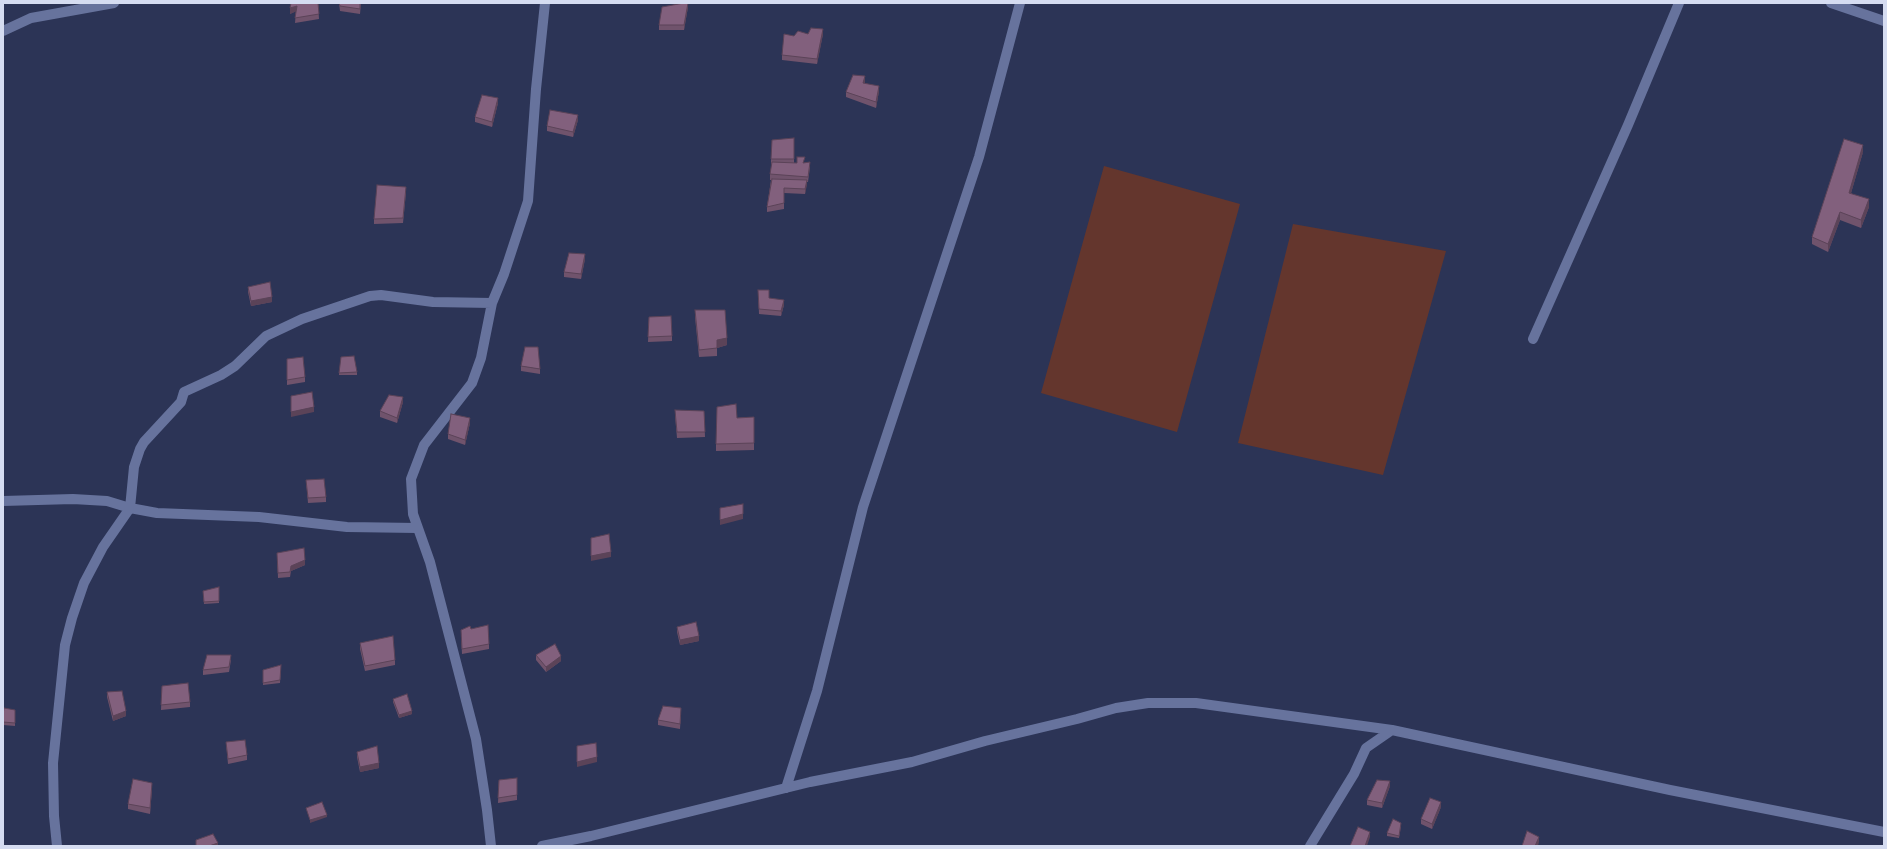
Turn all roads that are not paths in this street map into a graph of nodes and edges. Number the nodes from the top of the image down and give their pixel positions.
1 (114, 3) edge
2 (545, 3) edge
3 (1020, 3) edge
4 (1679, 3) edge
5 (1831, 3) edge
6 (1884, 21) edge
7 (3, 31) edge
8 (492, 303) junction
9 (1533, 339) dead end
10 (3, 501) edge
11 (130, 508) junction
12 (417, 528) junction
13 (1392, 730) junction
14 (786, 788) junction
15 (1884, 832) edge
16 (57, 846) edge
17 (491, 846) edge
18 (542, 846) edge
19 (1310, 846) edge

1 - 7 street
2 - 8 street
3 - 14 street
4 - 9 street
5 - 6 street
8 - 11 street
8 - 12 street
10 - 11 street
11 - 12 street
11 - 16 street
12 - 17 street
13 - 14 street
13 - 15 street
13 - 19 street
14 - 18 street

